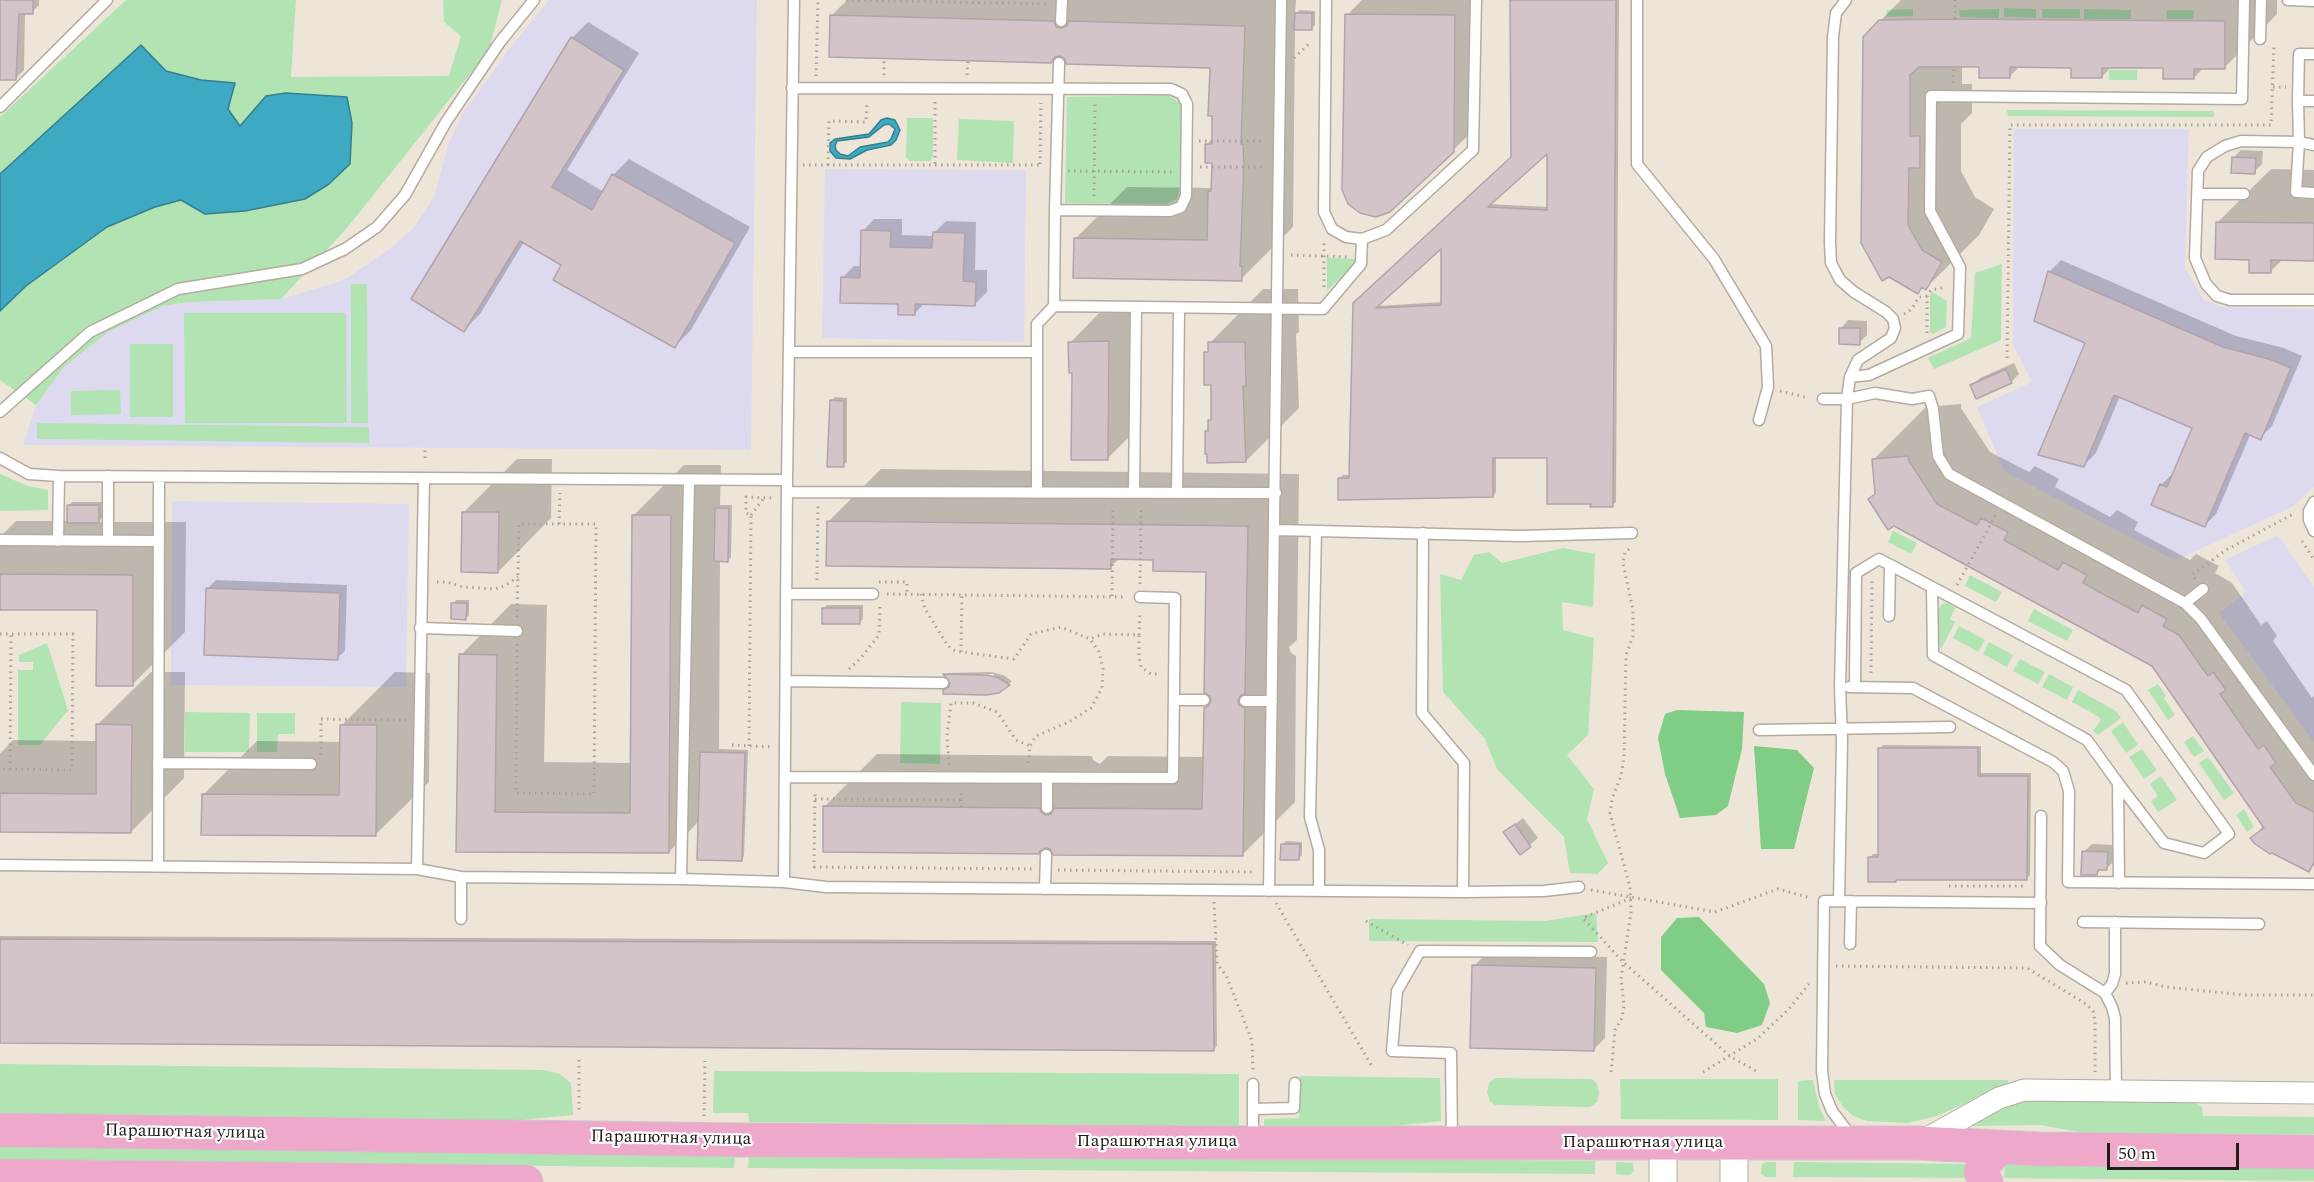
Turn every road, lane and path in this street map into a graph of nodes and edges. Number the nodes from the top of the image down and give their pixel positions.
1 (107, 0) edge
2 (534, 0) edge
3 (794, 0) edge
4 (818, 0) edge
5 (846, 0) edge
6 (1281, 0) edge
7 (1326, 0) edge
8 (1476, 0) edge
9 (1637, 0) edge
10 (1846, 0) edge
11 (1955, 0) edge
12 (2244, 0) edge
13 (2261, 0) edge
14 (2288, 0) edge
15 (2314, 1) edge
16 (1061, 2) edge
17 (1955, 19) dead end
18 (1061, 21) dead end
19 (1326, 28) junction
20 (2260, 39) dead end
21 (2314, 54) edge
22 (968, 61) dead end
23 (1059, 63) dead end
24 (2273, 71) dead end
25 (967, 72) dead end
26 (1280, 72) junction
27 (792, 88) junction
28 (816, 88) junction
29 (1058, 89) junction
30 (1095, 90) junction
31 (867, 101) dead end
32 (2298, 101) junction
33 (2314, 101) edge
34 (935, 102) dead end
35 (1105, 102) dead end
36 (1041, 103) dead end
37 (1057, 103) junction
38 (1095, 103) junction
39 (0, 107) edge
40 (1187, 141) junction
41 (1279, 141) junction
42 (2299, 142) junction
43 (2314, 145) edge
44 (1175, 162) dead end
45 (935, 164) junction
46 (1040, 164) junction
47 (814, 165) dead end
48 (828, 165) junction
49 (1186, 166) junction
50 (1278, 167) junction
51 (1055, 170) junction
52 (1094, 171) junction
53 (2314, 193) edge
54 (2197, 194) junction
55 (2244, 194) dead end
56 (1055, 210) junction
57 (1094, 211) junction
58 (1332, 229) junction
59 (1362, 239) junction
60 (1277, 255) junction
61 (1324, 256) junction
62 (1361, 257) junction
63 (1959, 285) junction
64 (1927, 297) junction
65 (1328, 300) junction
66 (2314, 300) edge
67 (1054, 306) junction
68 (1136, 308) junction
69 (1179, 309) junction
70 (1276, 309) junction
71 (1911, 310) dead end
72 (1927, 338) dead end
73 (789, 352) junction
74 (1037, 352) junction
75 (2007, 358) dead end
76 (1850, 376) junction
77 (1768, 387) junction
78 (1823, 399) joint
79 (1847, 399) junction
80 (0, 412) edge
81 (1759, 420) dead end
82 (425, 448) dead end
83 (0, 458) edge
84 (425, 458) dead end
85 (59, 476) junction
86 (108, 476) junction
87 (159, 477) junction
88 (423, 478) junction
89 (689, 481) junction
90 (787, 486) junction
91 (818, 492) junction
92 (1037, 492) junction
93 (1114, 493) junction
94 (1138, 493) junction
95 (1177, 493) junction
96 (1276, 493) junction
97 (764, 498) junction
98 (775, 498) dead end
99 (2314, 502) edge
100 (559, 503) dead end
101 (2002, 504) junction
102 (2299, 507) dead end
103 (751, 515) junction
104 (559, 524) junction
105 (1276, 530) junction
106 (1316, 531) junction
107 (2314, 531) edge
108 (1423, 533) junction
109 (1632, 533) joint
110 (0, 540) edge
111 (58, 541) junction
112 (108, 541) junction
113 (159, 541) junction
114 (1873, 562) junction
115 (1890, 565) junction
116 (518, 577) junction
117 (422, 582) junction
118 (1932, 587) junction
119 (2202, 589) joint
120 (786, 594) junction
121 (817, 594) junction
122 (877, 594) junction
123 (921, 594) junction
124 (962, 595) junction
125 (1112, 597) junction
126 (1140, 597) junction
127 (1950, 597) junction
128 (2185, 603) junction
129 (1889, 616) dead end
130 (420, 628) junction
131 (517, 631) junction
132 (0, 634) edge
133 (11, 634) junction
134 (1139, 634) junction
135 (1090, 639) junction
136 (961, 652) junction
137 (1174, 675) junction
138 (786, 681) junction
139 (834, 682) junction
140 (943, 683) dead end
141 (1855, 686) junction
142 (1840, 687) junction
143 (1871, 687) junction
144 (1175, 700) junction
145 (1204, 700) dead end
146 (1245, 701) dead end
147 (1272, 701) junction
148 (1950, 727) dead end
149 (1759, 730) dead end
150 (1841, 730) junction
151 (732, 745) dead end
152 (749, 746) junction
153 (1030, 746) junction
154 (785, 747) junction
155 (158, 763) junction
156 (311, 764) dead end
157 (0, 769) edge
158 (10, 769) junction
159 (2314, 775) edge
160 (785, 777) junction
161 (815, 777) junction
162 (948, 778) junction
163 (1026, 778) junction
164 (1047, 778) junction
165 (2118, 783) junction
166 (815, 799) junction
167 (961, 807) dead end
168 (1047, 808) dead end
169 (2040, 816) dead end
170 (1046, 855) dead end
171 (0, 865) edge
172 (158, 865) junction
173 (417, 868) junction
174 (462, 877) junction
175 (681, 879) junction
176 (784, 882) junction
177 (2119, 883) junction
178 (2314, 884) edge
179 (814, 886) junction
180 (1946, 886) dead end
181 (2041, 886) junction
182 (1579, 887) joint
183 (1045, 889) junction
184 (1214, 891) junction
185 (1269, 891) junction
186 (1319, 891) junction
187 (1463, 892) junction
188 (1631, 898) junction
189 (1824, 901) junction
190 (1839, 901) junction
191 (1851, 901) junction
192 (2041, 903) junction
193 (461, 919) dead end
194 (1366, 921) dead end
195 (2083, 922) dead end
196 (2115, 922) junction
197 (2259, 924) dead end
198 (1850, 945) dead end
199 (1420, 951) junction
200 (1591, 952) dead end
201 (1623, 962) junction
202 (1823, 966) junction
203 (2112, 984) junction
204 (2105, 993) junction
205 (2314, 996) edge
206 (1731, 1057) junction
207 (579, 1060) dead end
208 (705, 1061) dead end
209 (1253, 1067) dead end
210 (1373, 1068) dead end
211 (1611, 1072) dead end
212 (1703, 1072) dead end
213 (1758, 1072) dead end
214 (2095, 1072) dead end
215 (1295, 1083) dead end
216 (1253, 1084) dead end
217 (2116, 1090) junction
218 (2314, 1093) edge
219 (1253, 1109) junction
220 (579, 1117) dead end
221 (704, 1118) dead end
222 (0, 1130) edge
223 (1253, 1143) junction
224 (1452, 1143) junction
225 (1663, 1143) junction
226 (1734, 1143) junction
227 (1855, 1143) junction
228 (1918, 1143) junction
229 (2000, 1147) junction
230 (2314, 1152) edge
231 (0, 1176) edge
232 (90, 1180) edge
233 (404, 1181) edge
234 (526, 1182) edge
235 (1663, 1182) edge
236 (1734, 1182) edge
237 (1986, 1182) edge

1 - 39 lane
2 - 80 lane
3 - 27 lane
4 - 28 path
5 - 16 path
6 - 26 lane
7 - 19 lane
8 - 59 lane
9 - 77 lane
10 - 76 lane
11 - 17 path
12 - 63 lane
13 - 20 lane
14 - 15 lane
16 - 18 lane
19 - 26 path
19 - 58 lane
21 - 32 lane
22 - 25 path
23 - 29 lane
24 - 75 path
26 - 41 lane
27 - 28 lane
27 - 73 lane
28 - 29 lane
29 - 30 lane
29 - 37 lane
30 - 38 path
30 - 40 lane
31 - 48 path
32 - 33 lane
32 - 42 lane
34 - 45 path
35 - 38 path
36 - 46 path
37 - 38 path
37 - 51 lane
38 - 52 path
40 - 41 path
40 - 49 lane
41 - 50 lane
42 - 43 lane
42 - 53 lane
42 - 54 lane
44 - 52 path
45 - 46 path
45 - 48 path
46 - 51 path
47 - 48 path
49 - 50 path
49 - 57 lane
50 - 60 lane
51 - 52 path
51 - 56 lane
52 - 57 path
54 - 55 lane
54 - 66 lane
56 - 57 lane
56 - 67 lane
58 - 59 lane
58 - 61 path
59 - 62 lane
60 - 61 path
60 - 70 lane
61 - 62 path
61 - 65 path
62 - 65 lane
63 - 64 path
63 - 76 lane
64 - 71 path
64 - 72 path
65 - 70 lane
67 - 68 lane
67 - 74 lane
68 - 69 lane
68 - 94 lane
69 - 70 lane
69 - 95 lane
70 - 96 lane
73 - 74 lane
73 - 90 lane
74 - 92 lane
76 - 79 lane
77 - 78 path
77 - 81 lane
78 - 79 lane
79 - 101 lane
79 - 142 lane
82 - 84 path
83 - 85 lane
85 - 86 lane
85 - 111 lane
86 - 87 lane
86 - 112 lane
87 - 88 lane
87 - 113 lane
88 - 89 lane
88 - 117 lane
89 - 90 lane
89 - 175 lane
90 - 91 lane
90 - 120 lane
91 - 92 lane
91 - 121 path
92 - 93 lane
93 - 94 lane
93 - 125 path
94 - 95 lane
94 - 126 path
95 - 96 lane
96 - 105 lane
97 - 98 path
97 - 103 path
97 - 103 path
99 - 107 lane
100 - 104 path
101 - 127 path
101 - 128 lane
102 - 119 path
103 - 152 path
104 - 116 path
104 - 131 path
105 - 106 lane
105 - 147 lane
106 - 108 lane
106 - 186 lane
108 - 109 lane
108 - 187 lane
109 - 188 path
110 - 111 lane
111 - 112 lane
112 - 113 lane
113 - 155 lane
114 - 115 lane
114 - 141 lane
114 - 143 path
115 - 118 lane
115 - 129 lane
116 - 117 path
116 - 131 path
117 - 130 lane
118 - 127 lane
118 - 165 lane
119 - 128 lane
120 - 121 lane
120 - 138 lane
121 - 122 lane
122 - 123 path
122 - 139 path
123 - 124 path
123 - 136 path
124 - 125 path
124 - 136 path
125 - 126 path
126 - 134 path
126 - 137 lane
127 - 165 lane
128 - 159 lane
130 - 131 lane
130 - 173 lane
132 - 133 path
133 - 158 path
133 - 158 path
134 - 135 path
134 - 137 path
135 - 136 path
135 - 153 path
137 - 144 lane
138 - 139 lane
138 - 154 lane
139 - 140 lane
141 - 142 lane
141 - 143 lane
142 - 150 lane
143 - 177 lane
144 - 145 lane
144 - 164 lane
146 - 147 lane
147 - 185 lane
148 - 150 lane
149 - 150 lane
150 - 190 lane
151 - 152 path
152 - 154 path
153 - 162 path
153 - 163 path
154 - 160 lane
155 - 156 lane
155 - 172 lane
157 - 158 path
160 - 161 lane
160 - 176 lane
161 - 162 lane
161 - 166 path
162 - 163 lane
163 - 164 lane
164 - 168 lane
165 - 177 lane
166 - 167 path
166 - 179 path
169 - 181 lane
170 - 183 lane
171 - 172 lane
172 - 173 lane
173 - 174 lane
174 - 175 lane
174 - 193 lane
175 - 176 lane
176 - 179 lane
177 - 178 lane
179 - 183 lane
180 - 181 path
181 - 192 lane
182 - 187 lane
182 - 188 path
183 - 184 lane
184 - 185 lane
184 - 209 path
185 - 186 lane
185 - 210 path
186 - 187 lane
188 - 189 path
188 - 201 path
188 - 201 path
189 - 190 lane
189 - 202 lane
190 - 191 lane
191 - 192 lane
191 - 198 lane
192 - 204 lane
194 - 199 path
195 - 196 lane
196 - 197 lane
196 - 203 lane
199 - 200 lane
199 - 224 lane
201 - 206 path
201 - 211 path
202 - 206 path
202 - 214 path
202 - 227 lane
203 - 204 lane
203 - 205 path
204 - 217 lane
206 - 212 path
206 - 213 path
207 - 220 path
208 - 221 path
215 - 219 lane
216 - 219 lane
217 - 218 street
217 - 228 street
219 - 223 lane
222 - 223 main road, Парашютная улица
223 - 224 main road, Парашютная улица
224 - 225 main road, Парашютная улица
225 - 226 main road, Парашютная улица
225 - 235 street
226 - 227 main road, Парашютная улица
226 - 236 street
227 - 228 main road, Парашютная улица
228 - 229 main road, Парашютная улица
229 - 230 main road, Парашютная улица
229 - 237 main road
231 - 232 main road
232 - 233 main road
233 - 234 main road

